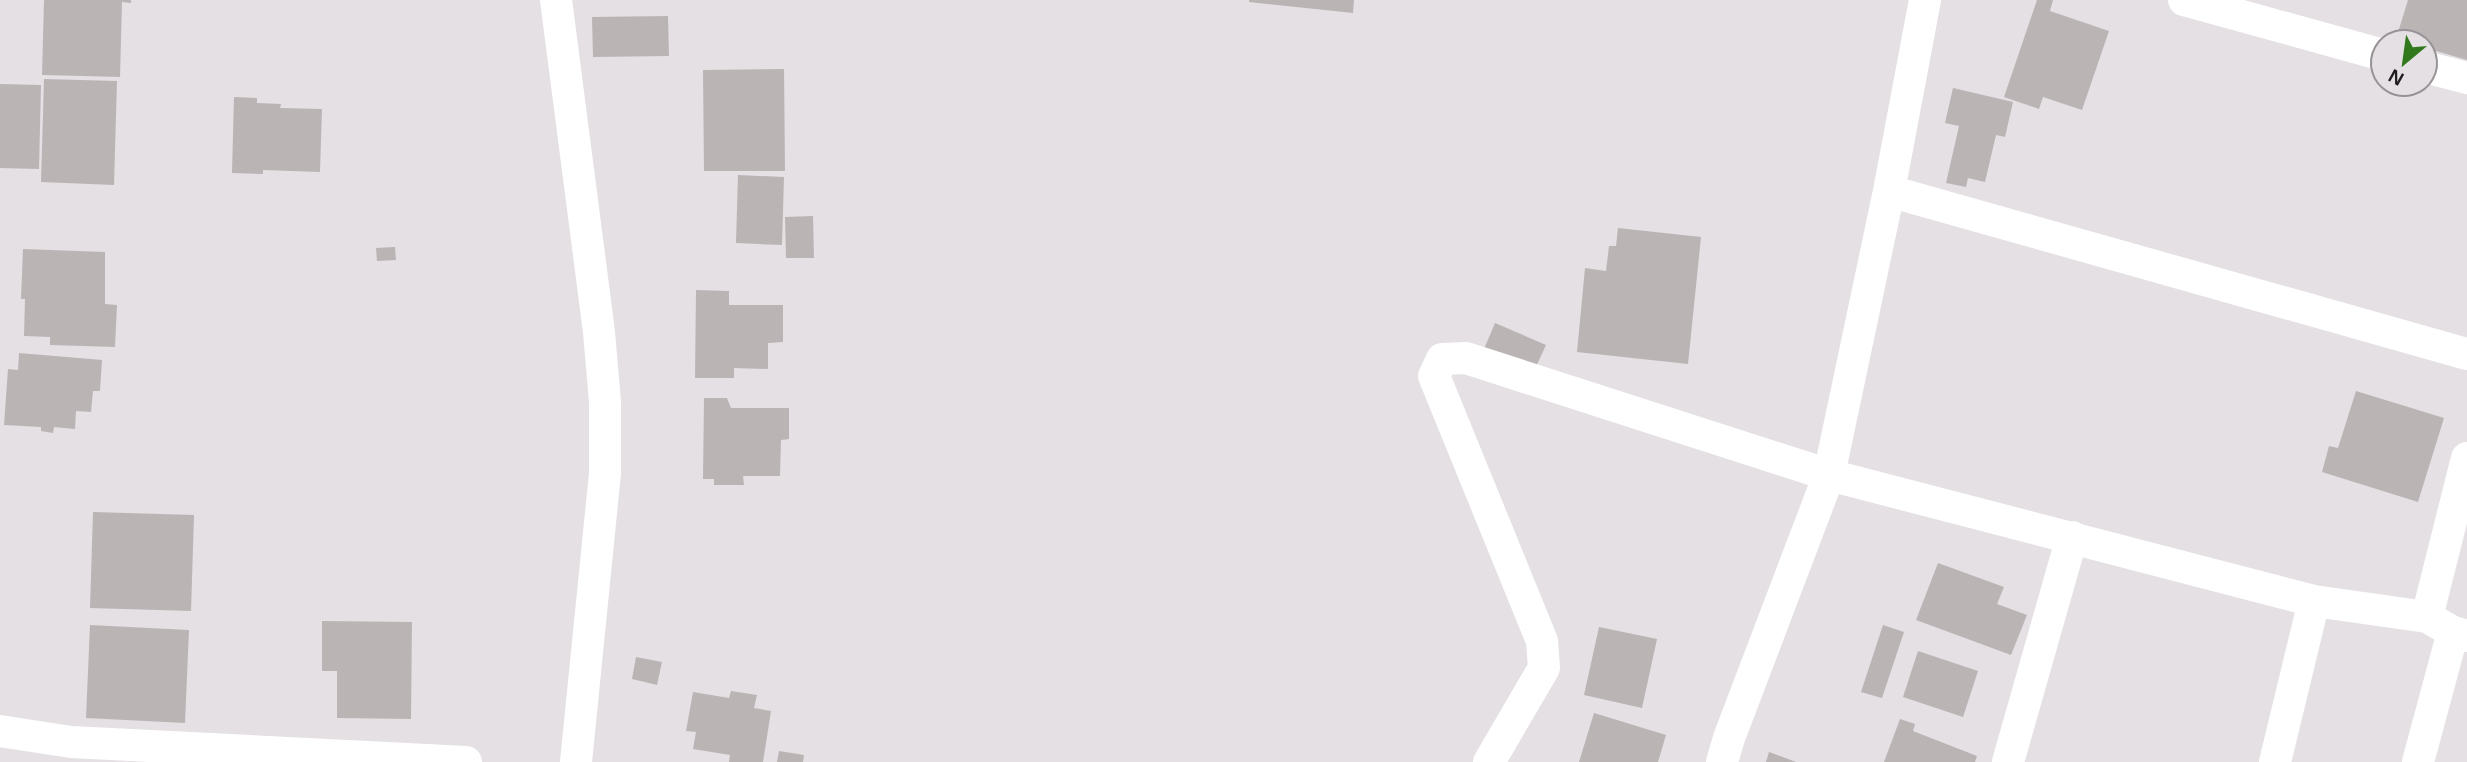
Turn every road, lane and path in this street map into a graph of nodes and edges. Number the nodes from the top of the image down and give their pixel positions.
1 (556, 0) edge
2 (1925, 0) edge
3 (2184, 0) edge
4 (2369, 51) edge
5 (2439, 71) edge
6 (2467, 78) edge
7 (1889, 191) junction
8 (2467, 354) edge
9 (2467, 458) edge
10 (1829, 475) junction
11 (2072, 537) junction
12 (2314, 601) junction
13 (2449, 628) edge
14 (0, 732) edge
15 (466, 762) edge
16 (576, 762) edge
17 (1489, 762) edge
18 (1722, 762) edge
19 (2008, 762) edge
20 (2275, 762) edge
21 (2418, 762) edge

1 - 16 street
2 - 7 street
3 - 4 street
5 - 6 street
7 - 8 street
7 - 10 street
9 - 13 street
10 - 11 street
10 - 17 street
10 - 18 street
11 - 12 street
11 - 19 street
12 - 13 street
12 - 20 street
13 - 21 street
14 - 15 street

